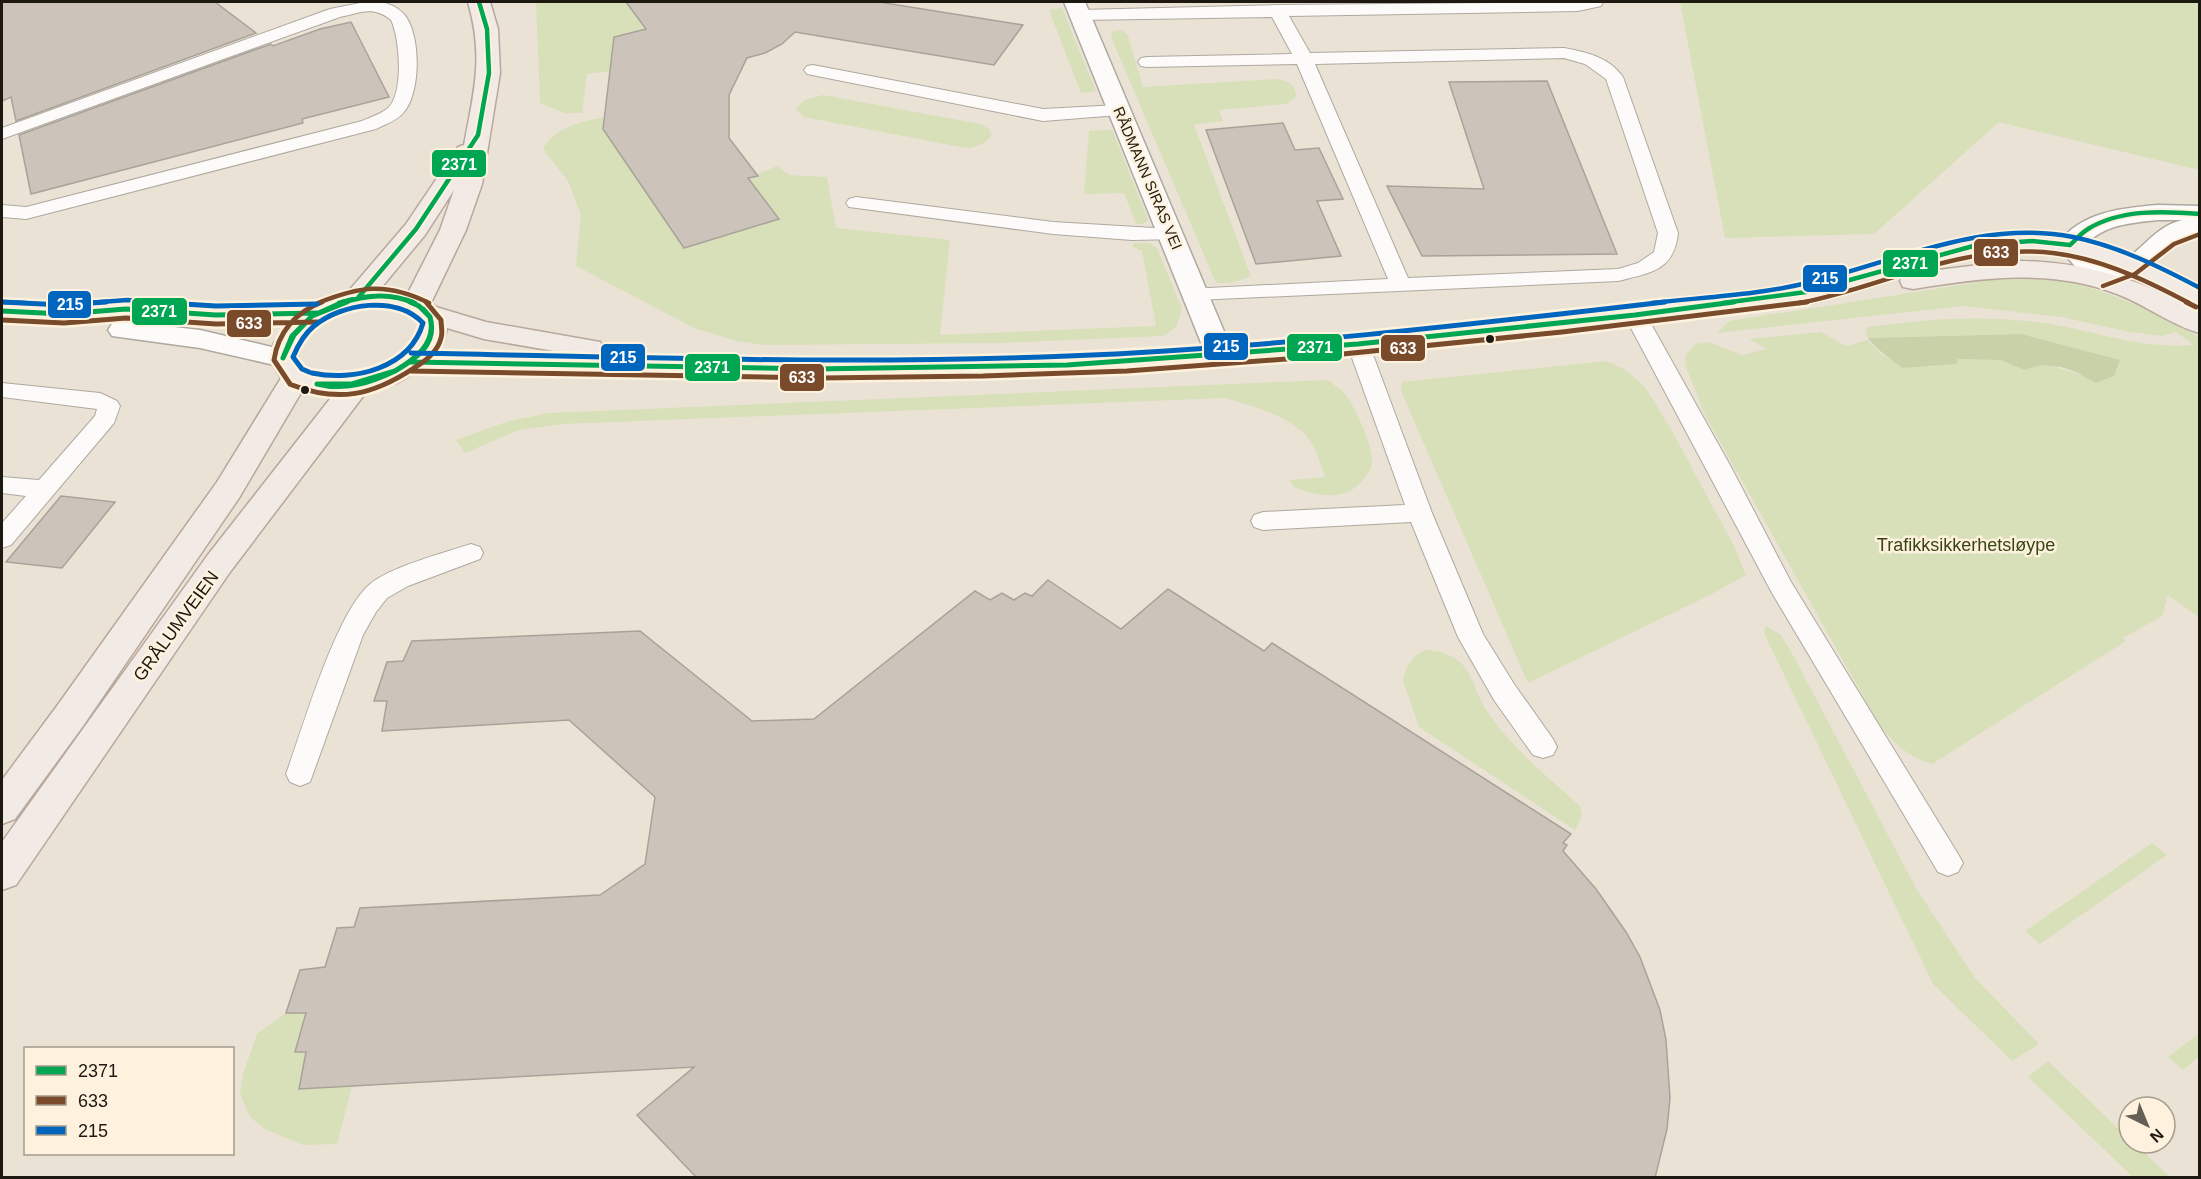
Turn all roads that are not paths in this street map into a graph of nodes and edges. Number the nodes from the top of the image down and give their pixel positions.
1 (479, 2) edge
2 (1595, 2) edge
3 (1077, 8) edge
4 (1277, 10) junction
5 (1303, 57) junction
6 (1147, 63) dead end
7 (813, 70) dead end
8 (1119, 110) junction
9 (2, 135) edge
10 (478, 135) junction
11 (856, 203) dead end
12 (2, 212) edge
13 (2199, 214) edge
14 (2199, 225) edge
15 (1172, 235) junction
16 (2070, 245) junction
17 (2133, 266) junction
18 (2100, 278) junction
19 (1401, 285) junction
20 (1806, 292) junction
21 (1196, 294) junction
22 (357, 298) junction
23 (2199, 299) edge
24 (423, 309) junction
25 (2, 311) edge
26 (317, 313) junction
27 (63, 314) junction
28 (1635, 315) junction
29 (2199, 324) edge
30 (1359, 344) junction
31 (1220, 355) junction
32 (411, 362) junction
33 (696, 366) junction
34 (290, 368) junction
35 (357, 384) junction
36 (2, 390) edge
37 (2, 485) edge
38 (44, 489) junction
39 (1420, 513) junction
40 (1263, 521) dead end
41 (2, 539) edge
42 (471, 553) dead end
43 (1543, 747) dead end
44 (300, 774) dead end
45 (2, 808) edge
46 (1948, 863) dead end
47 (2, 873) edge

1 - 10 main road
2 - 4 lane
3 - 4 lane
3 - 8 street, RÅDMANN SIRAS VEI
4 - 5 lane
5 - 6 lane
5 - 19 lane
5 - 19 lane
7 - 8 lane
8 - 15 street, RÅDMANN SIRAS VEI
9 - 12 lane
10 - 22 main road
10 - 24 main road
11 - 15 lane
13 - 16 street
14 - 17 street
15 - 21 street, RÅDMANN SIRAS VEI
16 - 17 main road
16 - 18 street
16 - 20 main road
17 - 18 street
17 - 23 main road
18 - 20 main road
18 - 29 main road
19 - 21 lane
20 - 28 main road
21 - 31 street, RÅDMANN SIRAS VEI
22 - 24 main road
22 - 26 main road
24 - 32 main road
24 - 33 main road
25 - 27 street
26 - 27 street
26 - 34 main road
27 - 34 street
28 - 30 main road
28 - 46 lane
30 - 31 main road
30 - 39 lane
31 - 33 main road
32 - 33 main road
32 - 35 main road
34 - 35 main road
34 - 45 main road, GRÅLUMVEIEN
35 - 47 main road, GRÅLUMVEIEN
36 - 38 lane
37 - 38 lane
38 - 41 lane
39 - 40 lane
39 - 43 lane
42 - 44 lane

